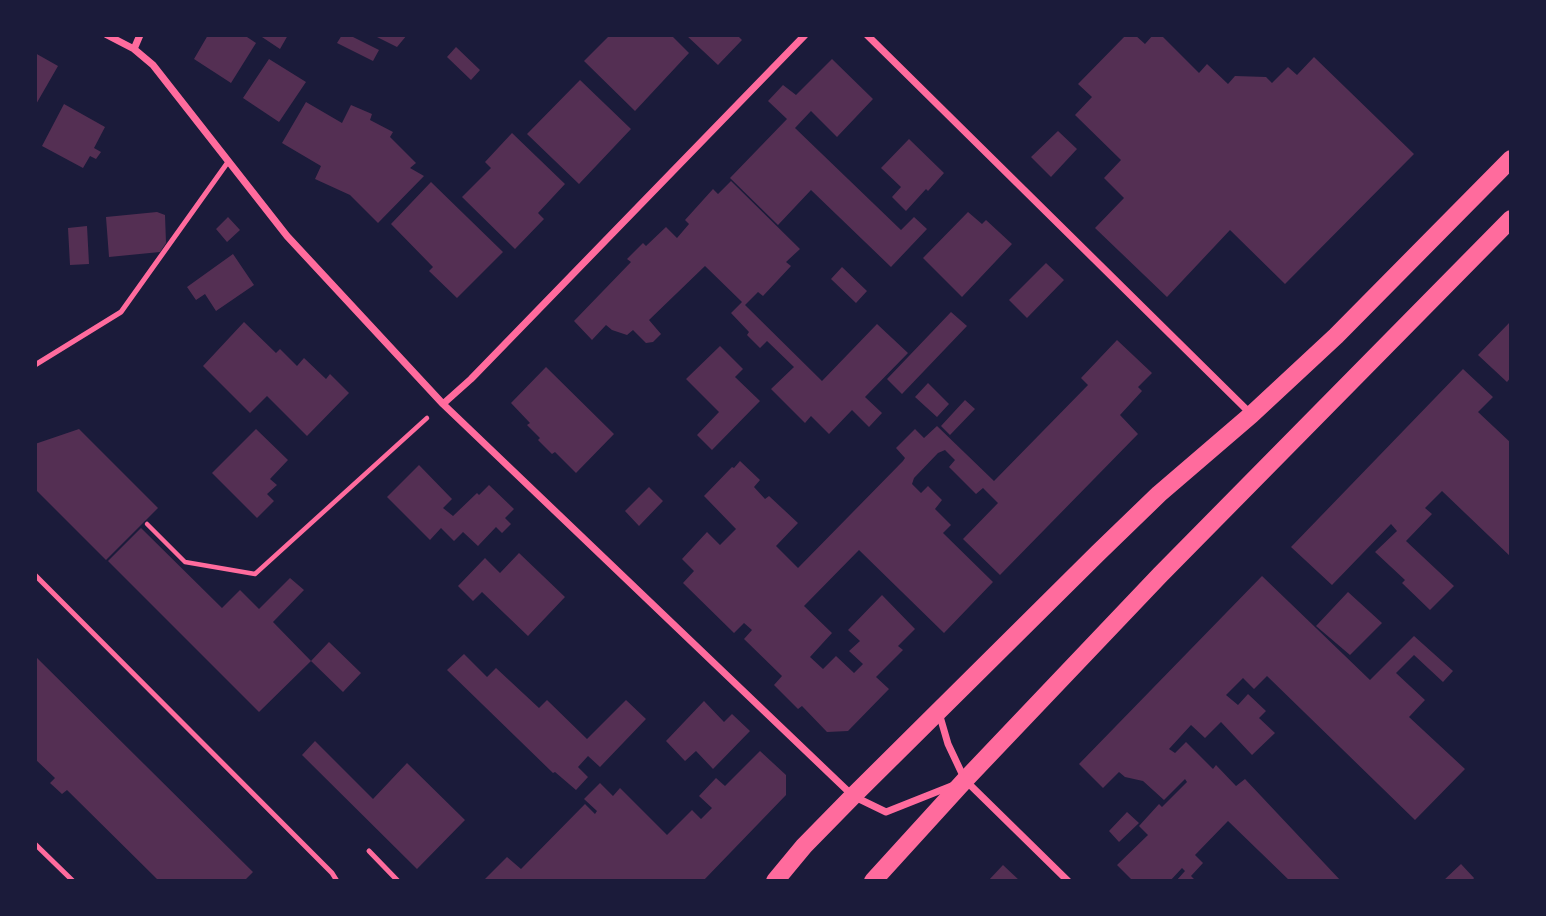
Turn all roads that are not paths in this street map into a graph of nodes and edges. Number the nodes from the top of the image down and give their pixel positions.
1 (107, 35) edge
2 (139, 35) edge
3 (804, 35) edge
4 (867, 35) edge
5 (134, 49) junction
6 (1511, 159) edge
7 (228, 162) junction
8 (1511, 219) edge
9 (35, 365) edge
10 (443, 404) junction
11 (1251, 415) junction
12 (35, 575) edge
13 (938, 712) junction
14 (965, 780) junction
15 (853, 796) junction
16 (35, 844) edge
17 (369, 851) dead end
18 (74, 881) edge
19 (337, 881) edge
20 (398, 881) edge
21 (775, 881) edge
22 (873, 881) edge
23 (1068, 881) edge

1 - 5 street
2 - 5 street
3 - 10 street
4 - 11 street
5 - 7 street
6 - 11 main road
7 - 9 lane
7 - 10 street
8 - 14 main road
10 - 15 street
11 - 13 main road
12 - 19 lane
13 - 14 street
13 - 15 main road
14 - 15 street
14 - 22 main road
14 - 23 street
15 - 21 main road
16 - 18 lane
17 - 20 lane

